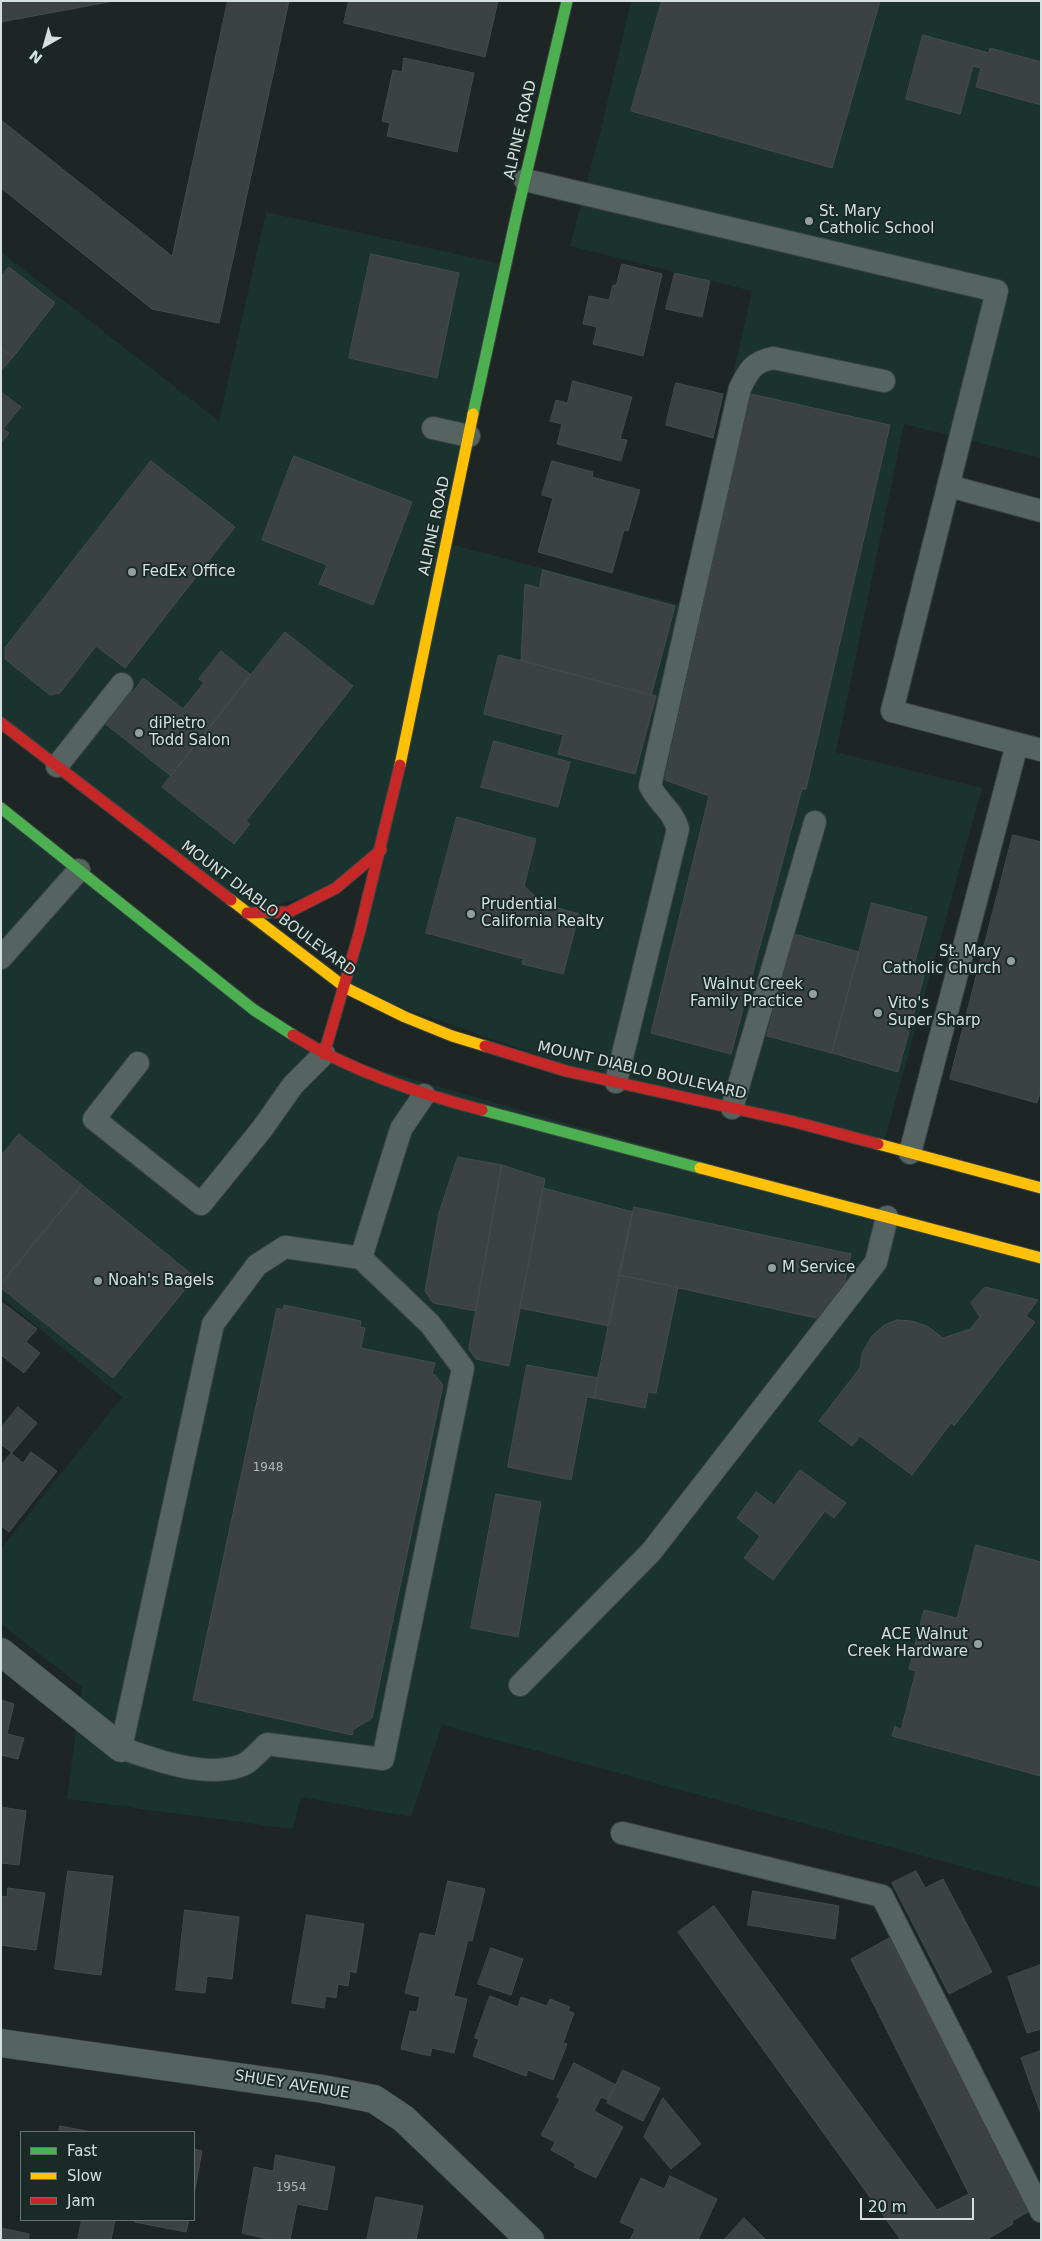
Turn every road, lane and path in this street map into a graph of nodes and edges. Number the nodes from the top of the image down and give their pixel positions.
1 (567, 1) edge
2 (525, 180) junction
3 (884, 381) dead end
4 (433, 428) dead end
5 (469, 436) junction
6 (949, 486) junction
7 (1041, 511) edge
8 (122, 684) dead end
9 (1, 723) edge
10 (1017, 744) junction
11 (1041, 750) edge
12 (57, 766) junction
13 (1, 808) edge
14 (815, 822) dead end
15 (381, 850) junction
16 (79, 870) junction
17 (247, 914) junction
18 (1, 958) edge
19 (346, 988) junction
20 (324, 1054) junction
21 (138, 1063) dead end
22 (616, 1082) junction
23 (424, 1095) junction
24 (732, 1108) junction
25 (910, 1153) junction
26 (1041, 1188) edge
27 (887, 1217) junction
28 (361, 1258) junction
29 (1041, 1258) edge
30 (1, 1652) edge
31 (520, 1685) dead end
32 (121, 1748) junction
33 (622, 1833) dead end
34 (1, 2043) edge
35 (1041, 2211) edge
36 (530, 2240) edge

1 - 2 main road, ALPINE ROAD
2 - 5 main road, ALPINE ROAD
2 - 6 lane
3 - 22 lane
4 - 5 lane
5 - 15 main road, ALPINE ROAD
6 - 7 lane
6 - 10 lane
8 - 12 lane
9 - 12 main road, MOUNT DIABLO BOULEVARD
10 - 11 lane
10 - 25 lane
12 - 17 main road, MOUNT DIABLO BOULEVARD
13 - 16 main road
14 - 24 lane
15 - 17 main road
15 - 19 main road, ALPINE ROAD
16 - 18 lane
16 - 20 main road
17 - 19 main road, MOUNT DIABLO BOULEVARD
19 - 20 main road, ALPINE ROAD
19 - 22 main road, MOUNT DIABLO BOULEVARD
20 - 21 lane
20 - 23 main road
22 - 24 main road, MOUNT DIABLO BOULEVARD
23 - 27 main road
23 - 28 lane
24 - 25 main road, MOUNT DIABLO BOULEVARD
25 - 26 main road, MOUNT DIABLO BOULEVARD
27 - 29 main road
27 - 31 lane
28 - 32 lane
28 - 32 lane
30 - 32 street
33 - 35 lane
34 - 36 street, SHUEY AVENUE

